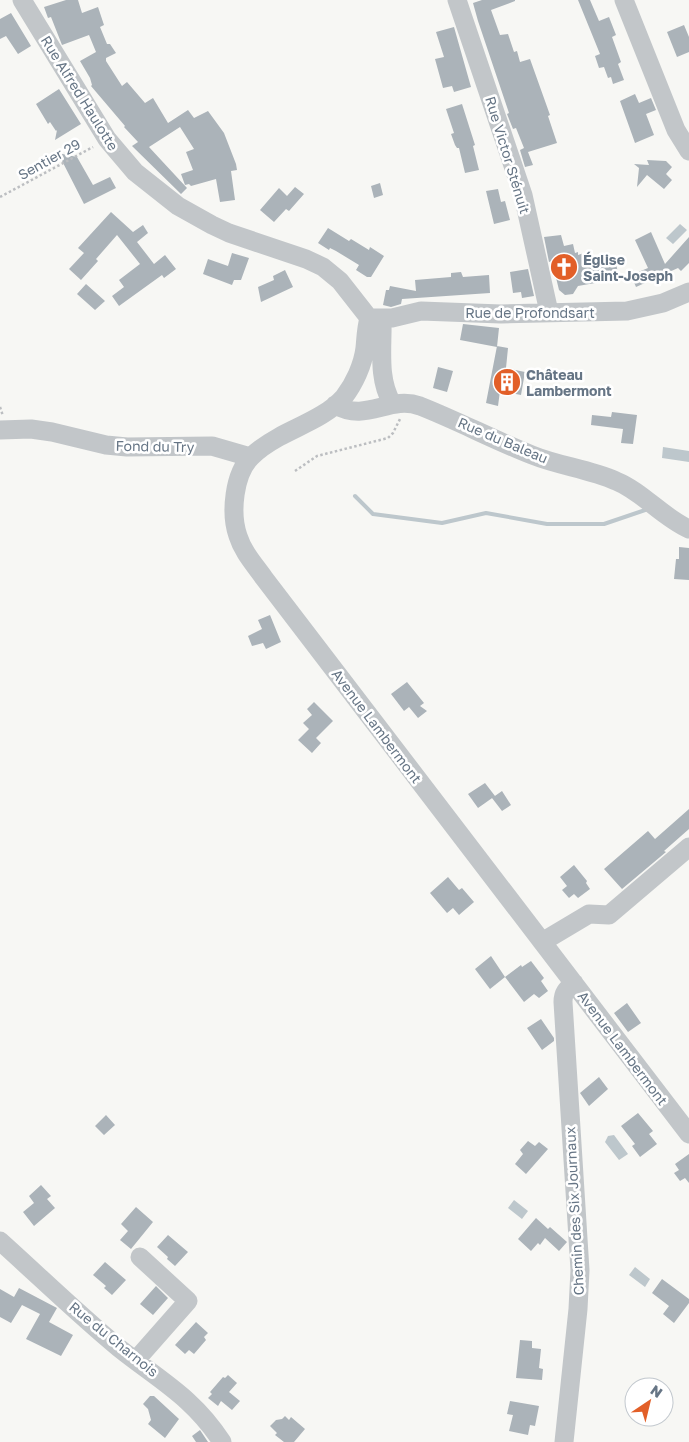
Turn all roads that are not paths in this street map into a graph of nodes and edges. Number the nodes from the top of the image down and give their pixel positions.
1 (22, 0) edge
2 (457, 0) edge
3 (624, 0) edge
4 (689, 151) edge
5 (689, 292) edge
6 (549, 312) junction
7 (376, 318) junction
8 (395, 403) junction
9 (335, 405) junction
10 (0, 430) edge
11 (250, 457) junction
12 (689, 529) edge
13 (689, 847) edge
14 (542, 942) junction
15 (574, 983) junction
16 (689, 1134) edge
17 (0, 1241) edge
18 (140, 1257) dead end
19 (136, 1360) junction
20 (222, 1442) edge
21 (564, 1442) edge

1 - 7 street, Rue Alfred Haulotte
2 - 6 street, Rue Victor Sténuit
3 - 4 street
5 - 6 street, Rue de Profondsart
6 - 7 street, Rue de Profondsart
7 - 8 street
7 - 9 street, Avenue Lambermont
8 - 9 street, Rue du Baleau
8 - 12 street, Rue du Baleau
9 - 11 street, Avenue Lambermont
10 - 11 street, Fond du Try
11 - 14 street, Avenue Lambermont
13 - 14 street
14 - 15 street, Avenue Lambermont
15 - 16 street, Avenue Lambermont
15 - 21 street, Chemin des Six Journaux
17 - 19 street, Rue du Charnois
18 - 19 street
19 - 20 street, Rue du Charnois

